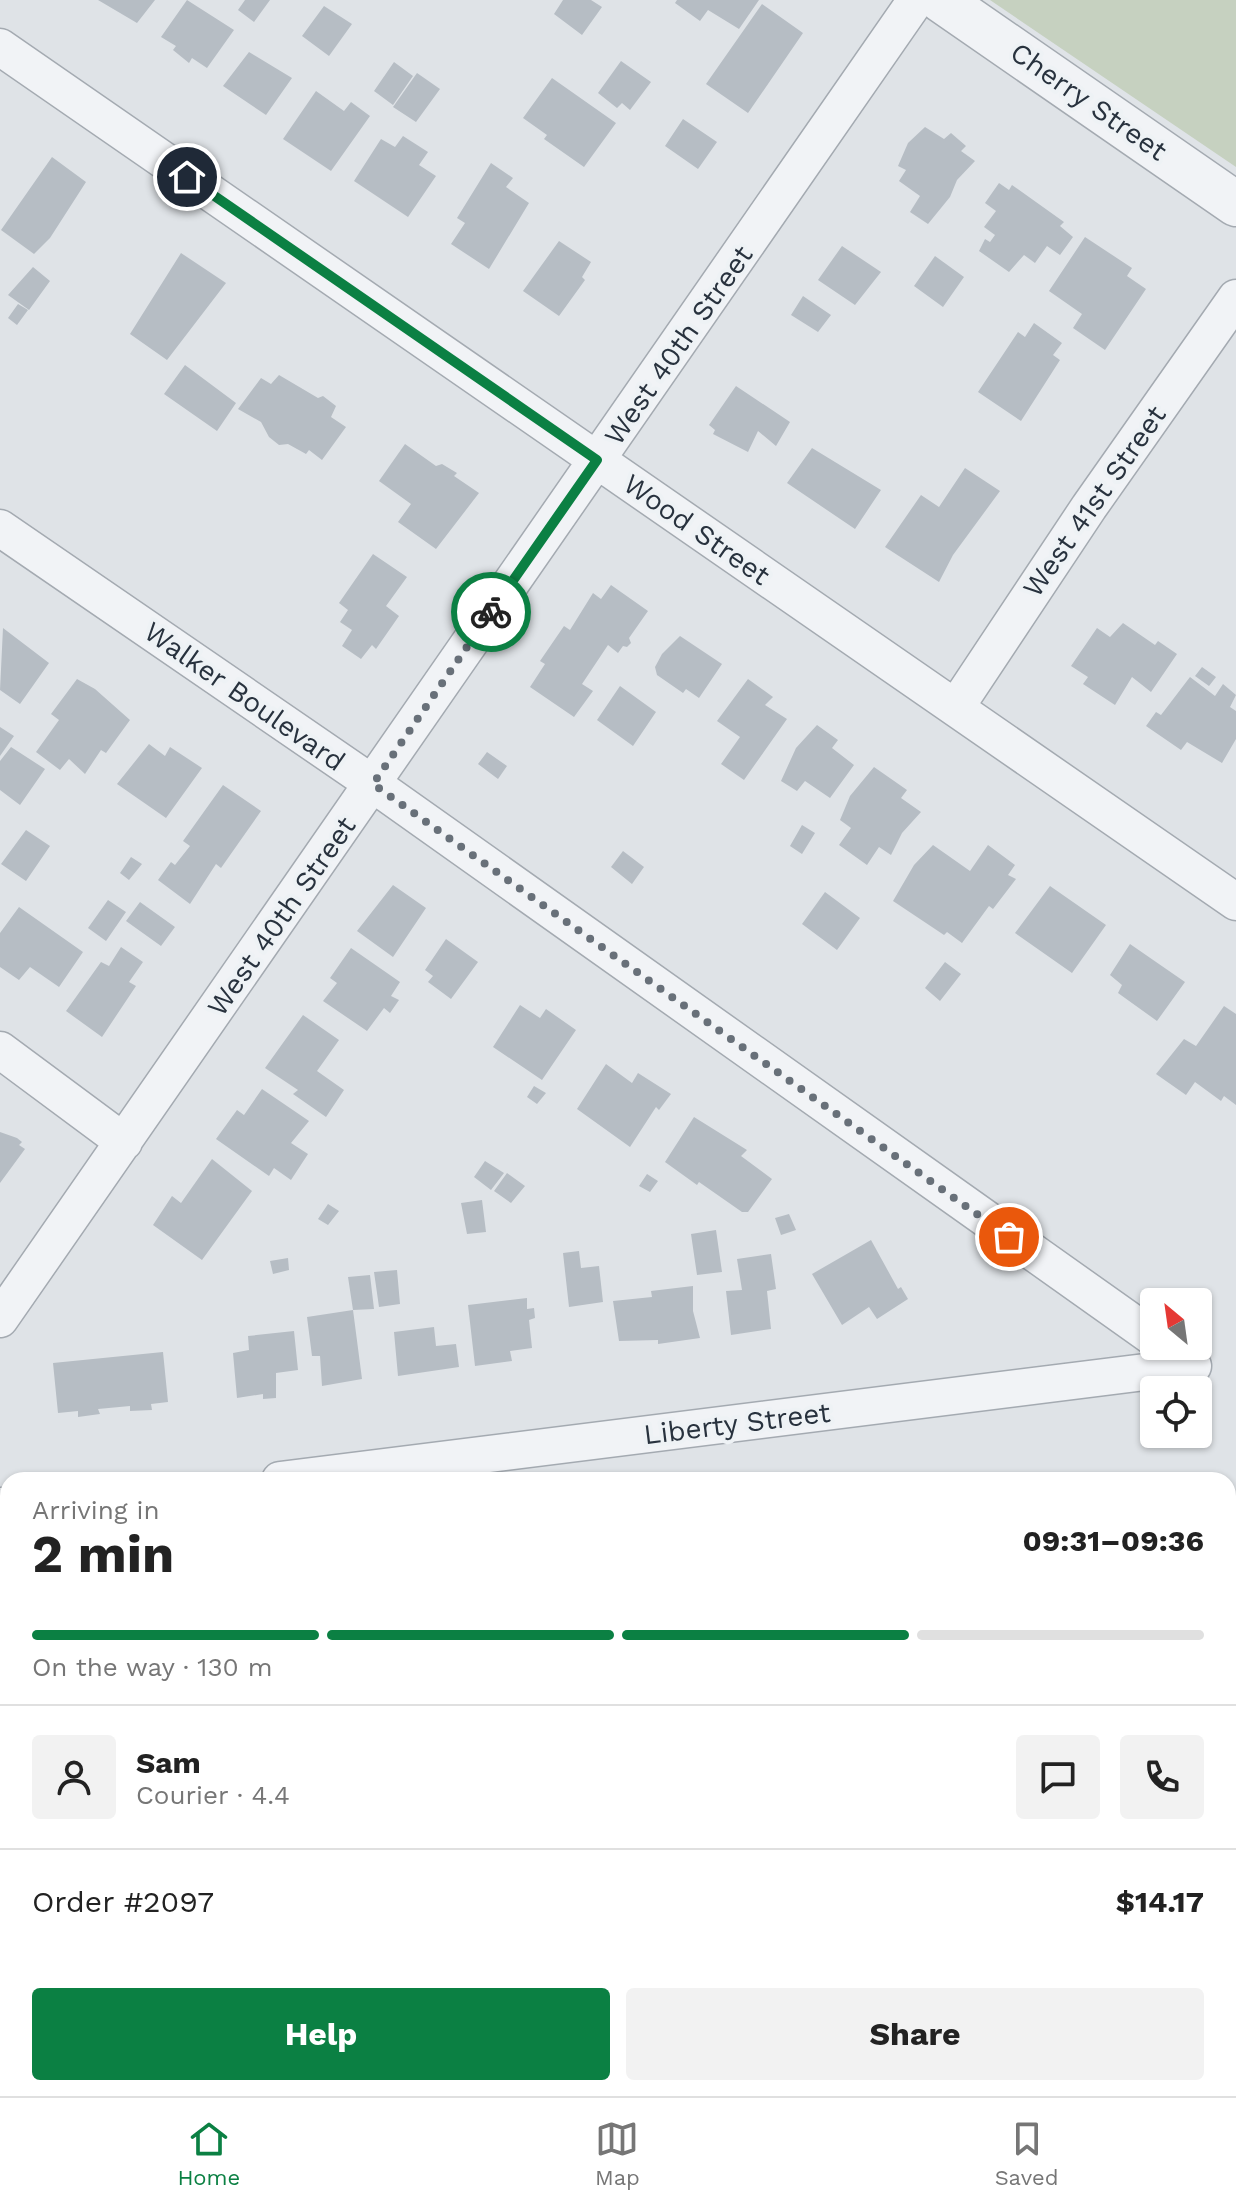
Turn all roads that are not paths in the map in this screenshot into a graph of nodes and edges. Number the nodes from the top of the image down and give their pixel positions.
1 (916, 0) edge
2 (941, 0) edge
3 (0, 47) edge
4 (1236, 204) edge
5 (1236, 298) edge
6 (597, 460) junction
7 (0, 528) edge
8 (956, 707) junction
9 (373, 784) junction
10 (1236, 902) edge
11 (0, 1050) edge
12 (124, 1142) junction
13 (0, 1319) edge
14 (1140, 1328) edge
15 (1150, 1360) edge
16 (338, 1472) edge

1 - 6 street, West 40th Street
2 - 4 street, Cherry Street
3 - 6 street, Wood Street
5 - 8 street, West 41st Street
6 - 8 street, Wood Street
6 - 9 street, West 40th Street
7 - 9 street, Walker Boulevard
8 - 10 street, Wood Street
9 - 12 street, West 40th Street
9 - 14 street, Walker Boulevard
11 - 12 street
12 - 13 street, West 40th Street
15 - 16 street, Liberty Street

